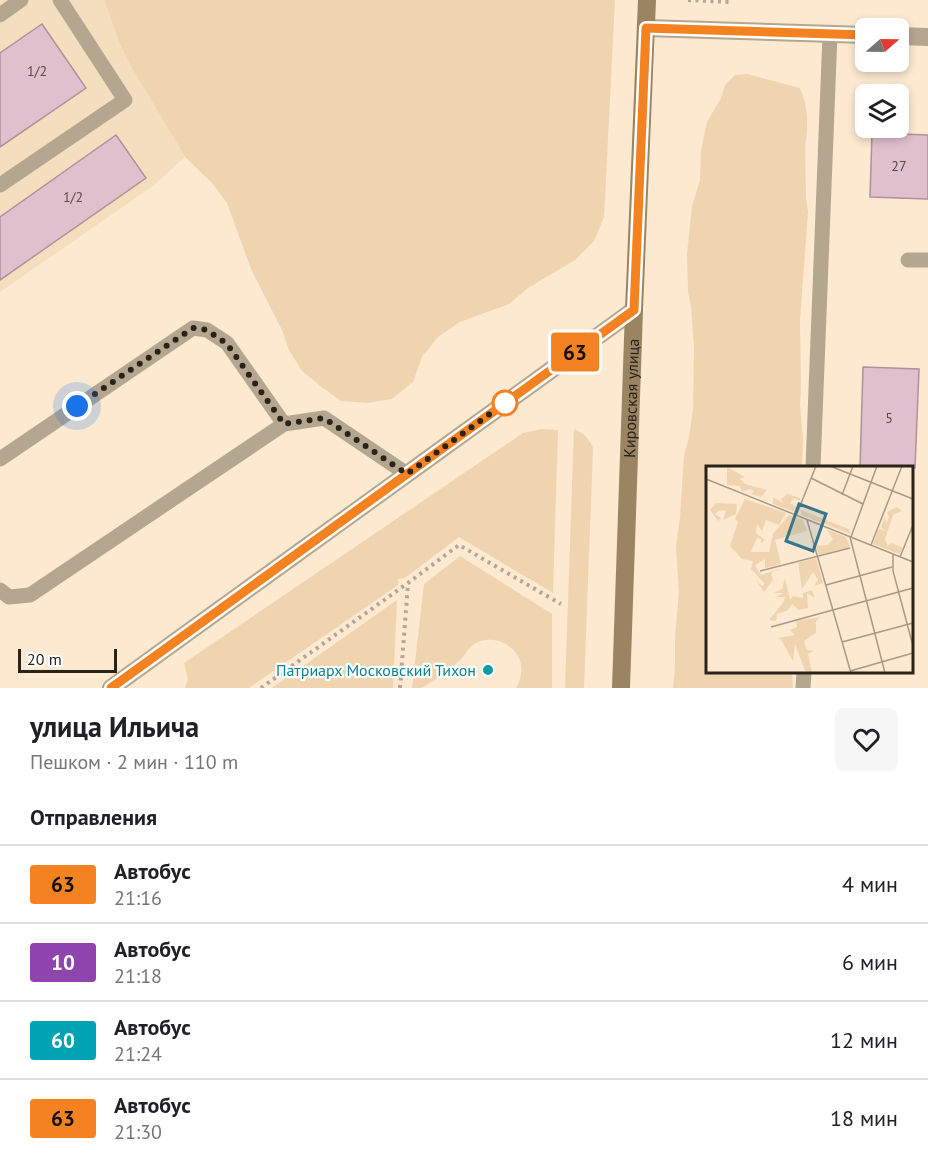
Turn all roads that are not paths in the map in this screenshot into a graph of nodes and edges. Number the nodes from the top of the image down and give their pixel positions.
1 (21, 0) edge
2 (60, 0) edge
3 (647, 0) edge
4 (0, 15) edge
5 (646, 28) junction
6 (830, 34) junction
7 (855, 35) edge
8 (909, 36) edge
9 (928, 37) edge
10 (0, 185) edge
11 (908, 260) dead end
12 (928, 260) edge
13 (634, 310) junction
14 (284, 424) junction
15 (0, 459) edge
16 (813, 466) edge
17 (407, 474) junction
18 (0, 590) edge
19 (804, 673) edge
20 (111, 688) edge
21 (621, 688) edge
22 (803, 688) edge

1 - 4 lane
2 - 10 lane
3 - 5 main road, Кировская улица
5 - 6 street
5 - 13 main road, Кировская улица
6 - 7 street
6 - 16 lane
8 - 9 street
11 - 12 lane
13 - 17 street
13 - 21 main road, Кировская улица
14 - 15 lane
14 - 17 lane
14 - 18 lane
17 - 20 street
19 - 22 lane

